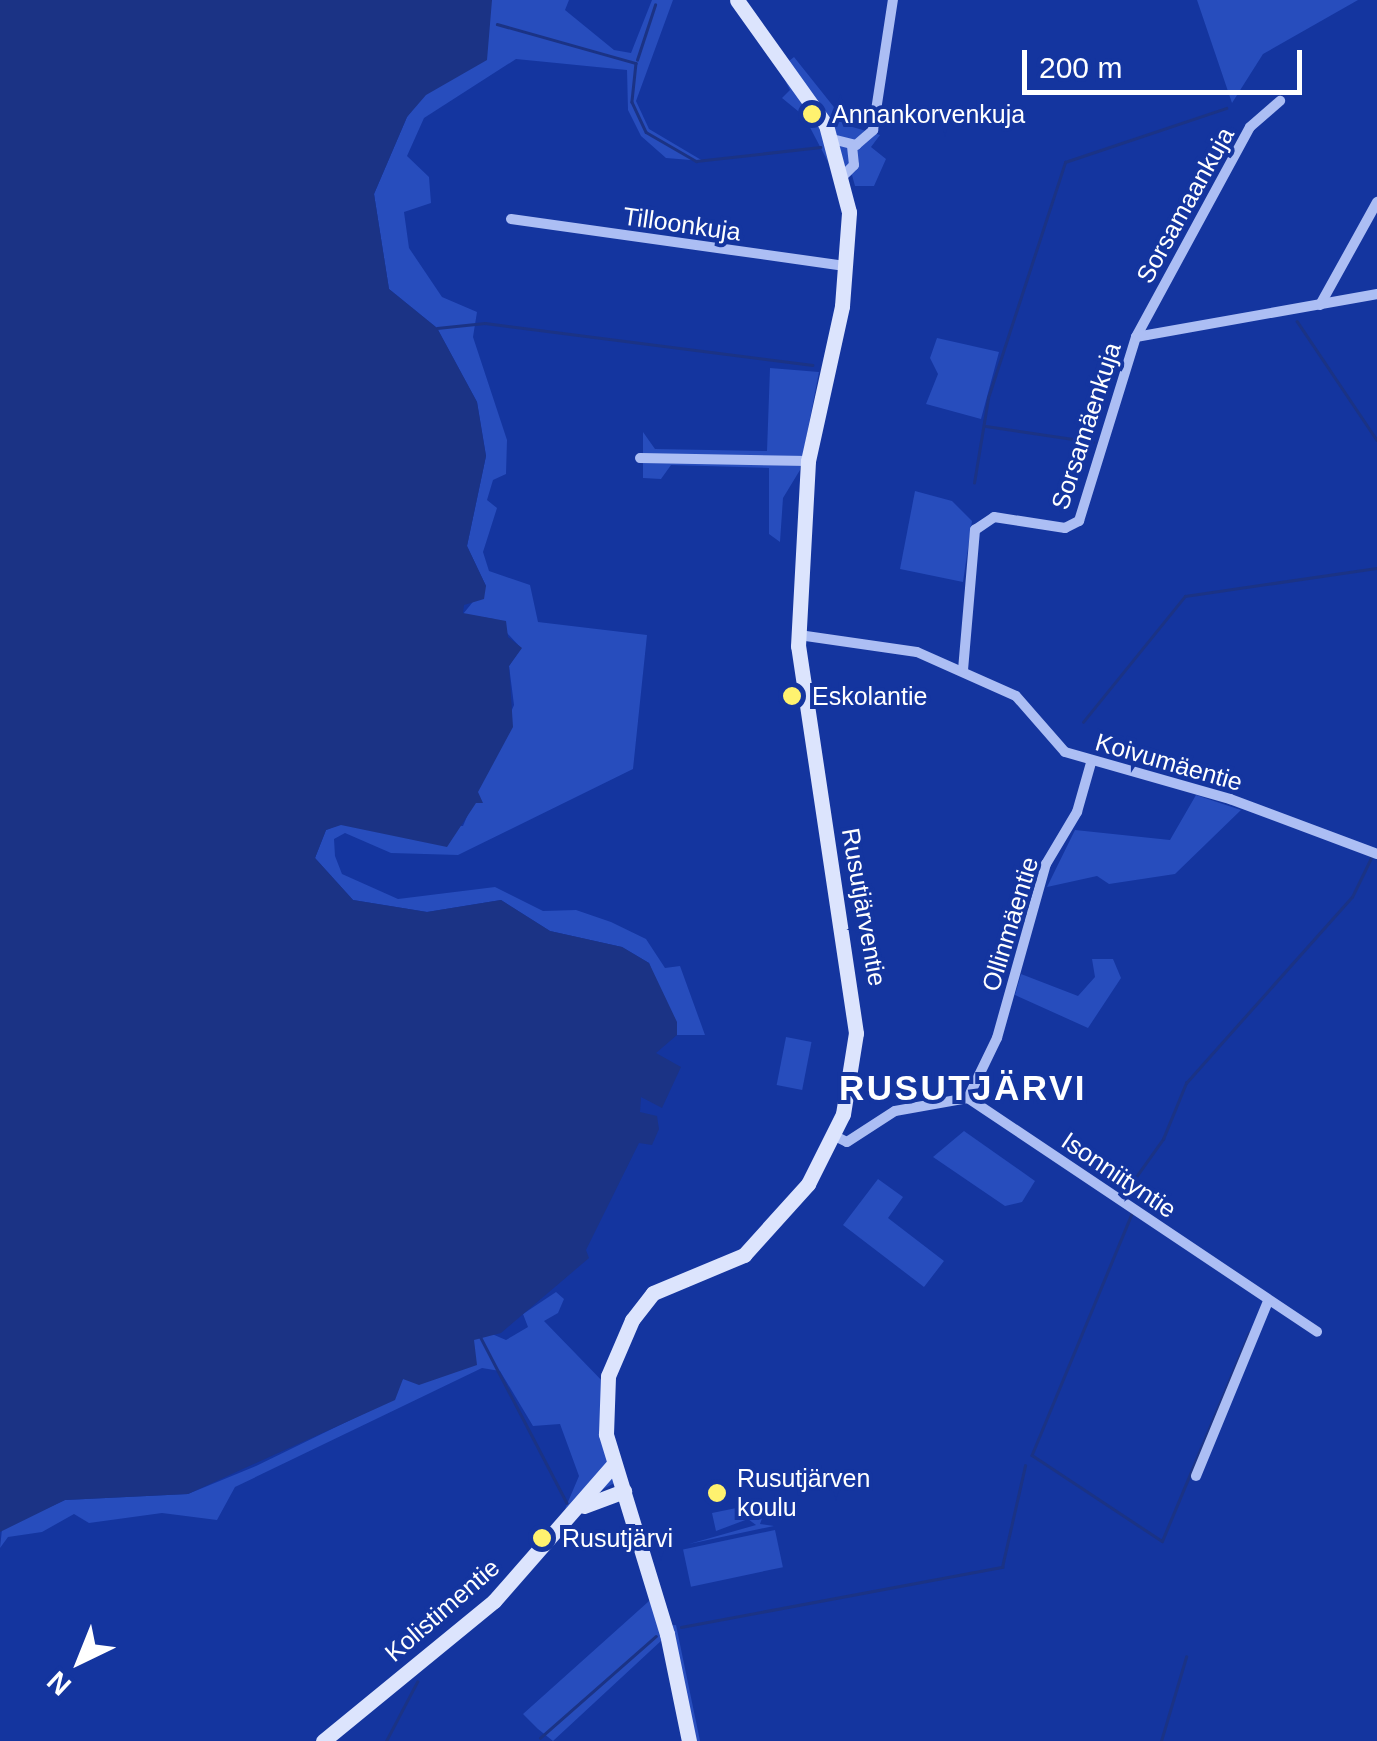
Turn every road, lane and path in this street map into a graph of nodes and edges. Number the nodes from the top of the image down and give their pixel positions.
1 (737, 0) edge
2 (893, 0) edge
3 (1280, 101) dead end
4 (832, 139) junction
5 (852, 146) junction
6 (844, 175) junction
7 (1377, 202) edge
8 (511, 219) dead end
9 (848, 266) junction
10 (1377, 294) edge
11 (1320, 305) junction
12 (1136, 337) junction
13 (640, 458) dead end
14 (808, 460) junction
15 (799, 635) junction
16 (963, 670) junction
17 (1090, 763) junction
18 (1377, 854) edge
19 (968, 1098) junction
20 (835, 1136) junction
21 (1268, 1301) junction
22 (1316, 1332) dead end
23 (614, 1464) junction
24 (1196, 1476) dead end
25 (624, 1491) junction
26 (584, 1506) junction
27 (322, 1741) edge
28 (690, 1741) edge

1 - 4 main road, Rusutjärventie
2 - 5 street
3 - 12 street, Sorsamaankuja
4 - 5 street
4 - 6 main road, Rusutjärventie
5 - 6 street
6 - 9 main road, Rusutjärventie
7 - 11 street
8 - 9 street, Tilloonkuja
9 - 14 main road, Rusutjärventie
10 - 11 street, Sorsamäenkuja
11 - 12 street, Sorsamäenkuja
12 - 16 street, Sorsamäenkuja
13 - 14 street
14 - 15 main road, Rusutjärventie
15 - 16 street, Koivumäentie
15 - 20 main road, Rusutjärventie
16 - 17 street, Koivumäentie
17 - 18 street, Koivumäentie
17 - 19 street, Ollinmäentie
19 - 20 street
19 - 21 street, Isonniityntie
20 - 23 main road, Rusutjärventie
21 - 22 street, Isonniityntie
21 - 24 street
23 - 25 main road, Rusutjärventie
23 - 26 main road, Kolistimentie
25 - 26 main road, Kolistimentie
25 - 28 main road, Rusutjärventie
26 - 27 main road, Kolistimentie

